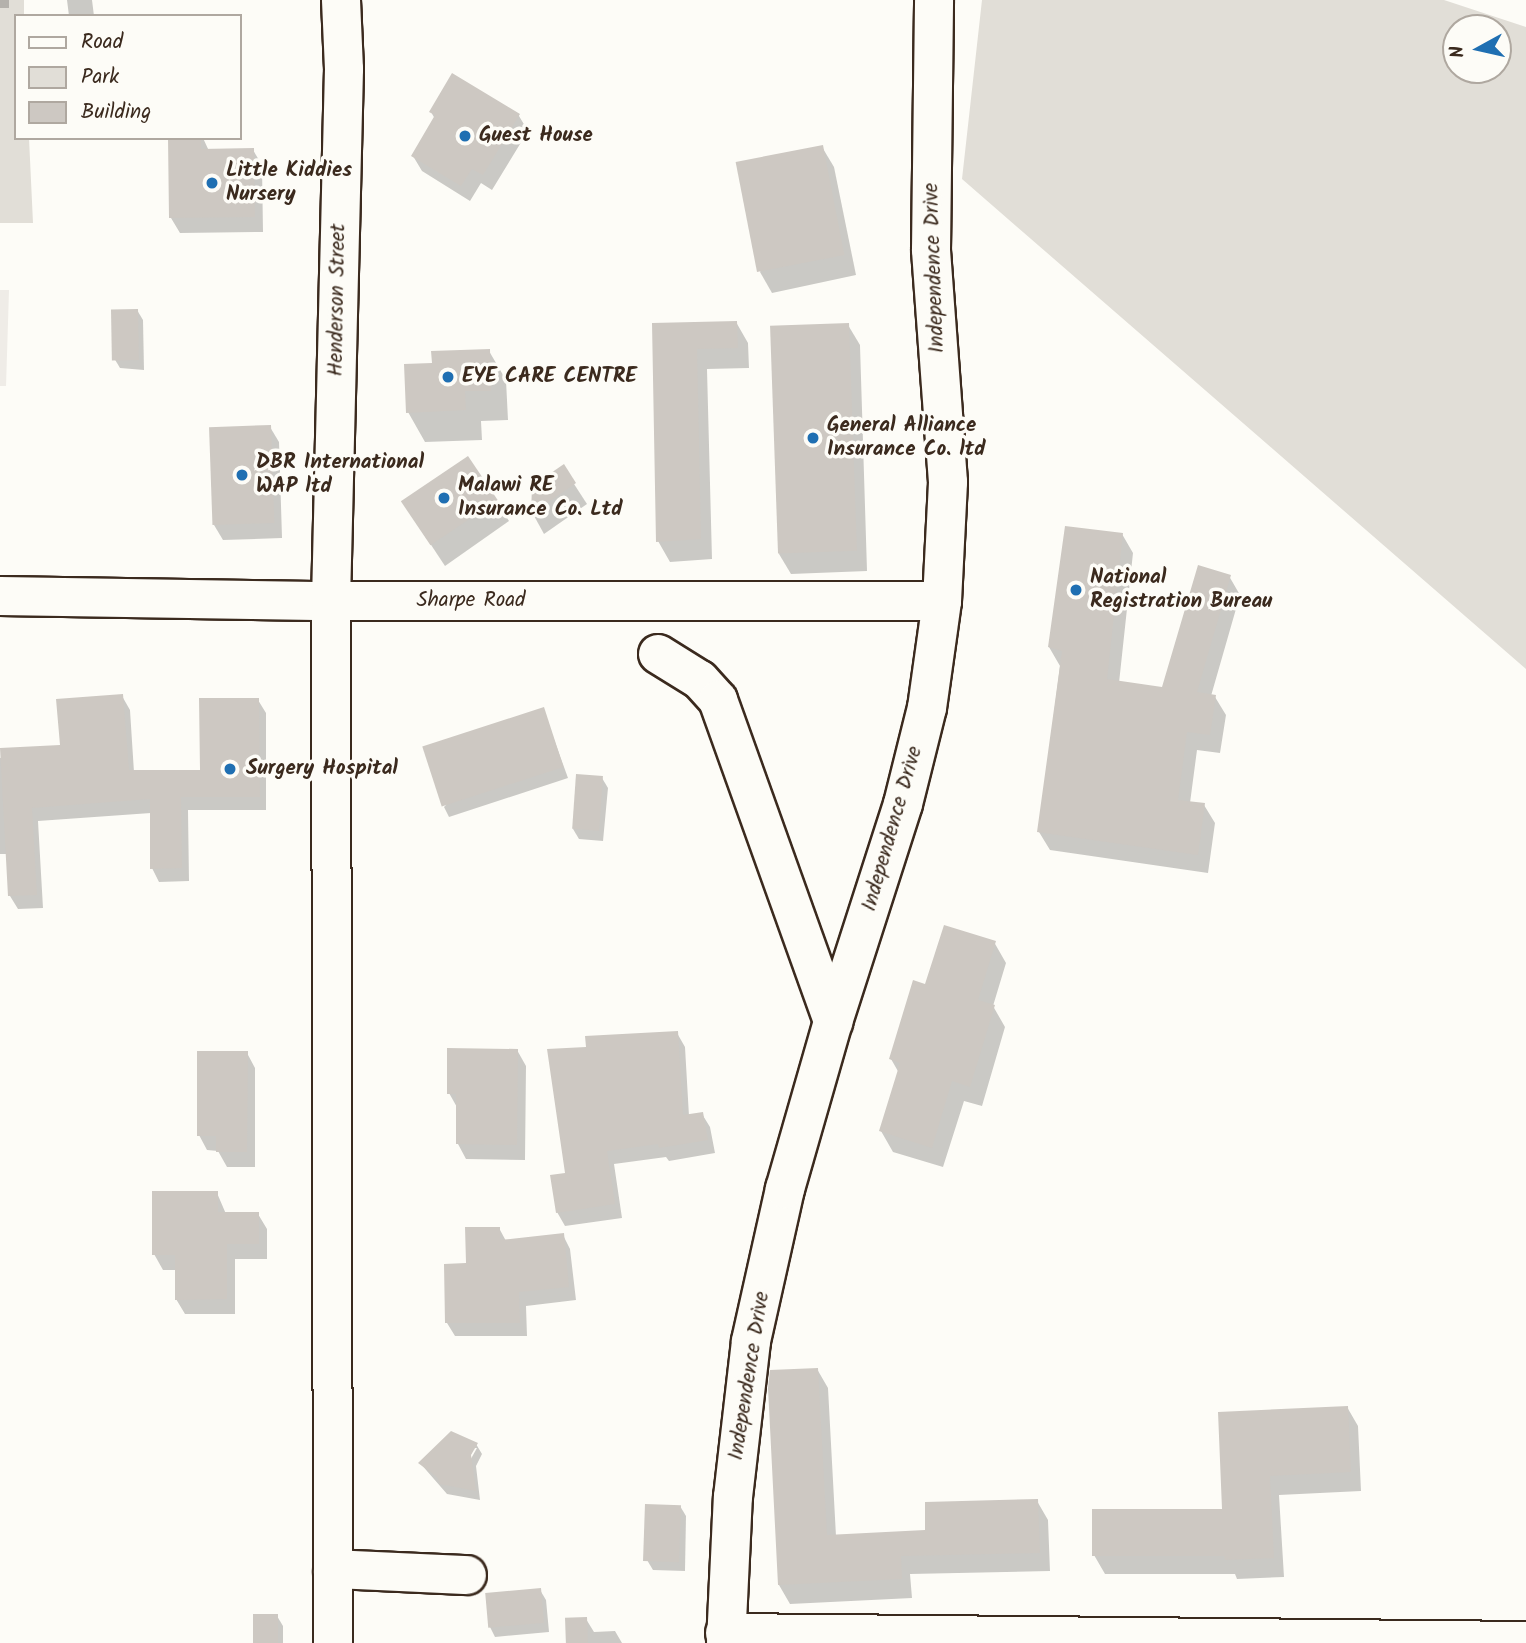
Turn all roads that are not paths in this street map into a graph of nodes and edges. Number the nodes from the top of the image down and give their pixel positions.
1 (341, 0) edge
2 (933, 0) edge
3 (0, 596) edge
4 (331, 601) junction
5 (942, 601) junction
6 (658, 654) dead end
7 (834, 1022) junction
8 (333, 1569) junction
9 (467, 1575) dead end
10 (725, 1638) edge
11 (1526, 1641) edge
12 (333, 1643) edge

1 - 4 street, Henderson Street
2 - 5 street, Independence Drive
3 - 4 street, Sharpe Road
4 - 5 street, Sharpe Road
4 - 8 street, Henderson Street
5 - 7 street, Independence Drive
6 - 7 street
7 - 10 street, Independence Drive
8 - 9 street
8 - 12 street, Henderson Street
10 - 11 street

